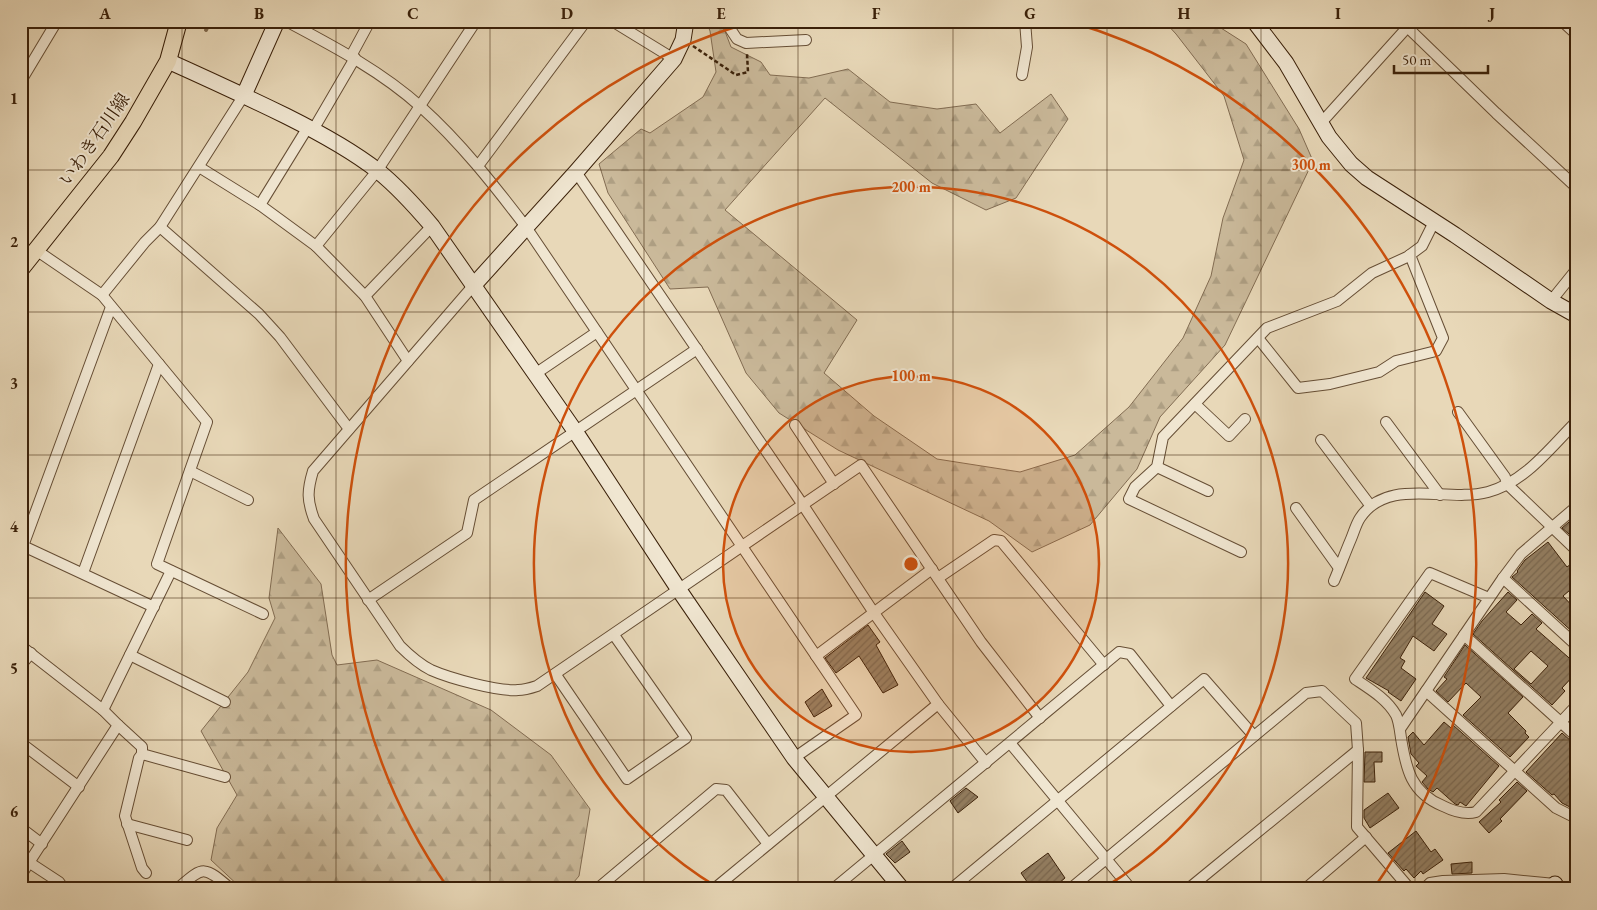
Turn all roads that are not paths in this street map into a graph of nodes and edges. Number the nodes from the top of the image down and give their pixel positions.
1 (57, 21) edge
2 (179, 21) edge
3 (277, 21) edge
4 (286, 21) edge
5 (370, 21) edge
6 (476, 21) edge
7 (586, 21) edge
8 (612, 21) edge
9 (686, 21) edge
10 (725, 21) edge
11 (1025, 21) edge
12 (1254, 21) edge
13 (1562, 21) edge
14 (1407, 23) edge
15 (1575, 33) edge
16 (806, 40) dead end
17 (353, 57) junction
18 (674, 59) junction
19 (168, 61) junction
20 (24, 69) edge
21 (1022, 75) dead end
22 (21, 81) edge
23 (244, 95) junction
24 (421, 106) junction
25 (1322, 123) junction
26 (310, 128) junction
27 (478, 166) junction
28 (199, 167) junction
29 (377, 171) junction
30 (576, 172) junction
31 (1576, 187) edge
32 (260, 205) junction
33 (1434, 222) junction
34 (432, 226) junction
35 (160, 227) junction
36 (526, 228) junction
37 (316, 246) junction
38 (36, 250) junction
39 (1410, 255) junction
40 (21, 269) edge
41 (1576, 270) edge
42 (473, 286) junction
43 (102, 295) junction
44 (365, 296) junction
45 (1551, 302) junction
46 (111, 307) junction
47 (1576, 315) edge
48 (597, 332) junction
49 (1258, 338) junction
50 (697, 349) junction
51 (408, 361) junction
52 (159, 364) junction
53 (535, 374) junction
54 (636, 390) junction
55 (1195, 404) junction
56 (1458, 412) dead end
57 (1245, 418) dead end
58 (1386, 422) dead end
59 (1576, 422) edge
60 (794, 426) dead end
61 (349, 429) junction
62 (574, 431) junction
63 (1321, 440) dead end
64 (1157, 467) junction
65 (190, 471) junction
66 (834, 484) junction
67 (1508, 484) junction
68 (1208, 491) dead end
69 (1440, 495) junction
70 (248, 500) dead end
71 (803, 505) junction
72 (1370, 506) junction
73 (1576, 507) edge
74 (1296, 508) dead end
75 (1551, 527) junction
76 (22, 545) edge
77 (742, 547) junction
78 (1576, 550) edge
79 (1241, 552) dead end
80 (1339, 568) junction
81 (932, 569) junction
82 (171, 571) junction
83 (83, 574) junction
84 (938, 578) junction
85 (1502, 578) junction
86 (1334, 581) dead end
87 (679, 590) junction
88 (1489, 598) junction
89 (368, 600) junction
90 (154, 606) junction
91 (874, 612) junction
92 (263, 614) dead end
93 (614, 635) junction
94 (1464, 635) junction
95 (1576, 645) edge
96 (21, 646) edge
97 (31, 653) junction
98 (130, 655) junction
99 (816, 656) junction
100 (21, 665) edge
101 (1104, 665) junction
102 (556, 675) junction
103 (1426, 691) junction
104 (225, 702) dead end
105 (938, 704) junction
106 (1171, 706) junction
107 (1576, 706) edge
108 (103, 710) junction
109 (1040, 718) junction
110 (1560, 722) junction
111 (118, 725) junction
112 (1400, 729) junction
113 (1254, 736) junction
114 (1576, 736) edge
115 (21, 743) edge
116 (1010, 743) junction
117 (1358, 750) junction
118 (142, 754) junction
119 (794, 758) junction
120 (986, 763) junction
121 (1515, 771) junction
122 (225, 777) dead end
123 (79, 786) junction
124 (825, 796) junction
125 (1058, 800) junction
126 (1576, 818) edge
127 (127, 824) junction
128 (21, 828) edge
129 (1366, 837) junction
130 (187, 840) dead end
131 (42, 844) junction
132 (768, 844) junction
133 (874, 855) junction
134 (1106, 859) junction
135 (30, 862) junction
136 (146, 873) dead end
137 (21, 875) edge
138 (1555, 887) edge
139 (64, 889) edge
140 (177, 889) edge
141 (231, 889) edge
142 (597, 889) edge
143 (714, 889) edge
144 (833, 889) edge
145 (902, 889) edge
146 (951, 889) edge
147 (1070, 889) edge
148 (1131, 889) edge
149 (1188, 889) edge
150 (1305, 889) edge
151 (1410, 889) edge
152 (1424, 889) edge

1 - 20 street
2 - 19 main road, いわき石川線
3 - 23 street
4 - 17 street
5 - 17 street
6 - 24 street
7 - 27 street
8 - 18 street
9 - 18 street
10 - 16 street
11 - 21 street
12 - 25 street
13 - 15 street
14 - 25 street
14 - 31 street
17 - 24 street
17 - 26 street
18 - 30 street
19 - 23 street
19 - 38 main road, いわき石川線
20 - 22 street
23 - 26 street
23 - 28 street
24 - 27 street
24 - 29 street
25 - 33 street
26 - 29 street
26 - 32 street
27 - 36 street
28 - 32 street
28 - 35 street
29 - 34 street
29 - 37 street
30 - 36 street
30 - 50 street
32 - 37 street
33 - 39 street
33 - 45 street
34 - 42 street
34 - 44 street
35 - 43 street
35 - 61 street
36 - 42 street
36 - 48 street
37 - 44 street
38 - 40 main road, いわき石川線
38 - 43 street
39 - 49 street
39 - 49 street
41 - 45 street
42 - 51 street
42 - 53 street
43 - 46 street
44 - 51 street
45 - 47 street
46 - 52 street
46 - 76 street
48 - 53 street
48 - 54 street
49 - 55 street
50 - 54 street
50 - 71 street
51 - 61 street
52 - 65 street
52 - 83 street
53 - 62 street
54 - 62 street
54 - 77 street
55 - 57 street
55 - 64 street
56 - 67 street
58 - 69 street
59 - 67 street
60 - 66 street
61 - 89 street
62 - 87 street
62 - 89 street
63 - 72 street
64 - 68 street
64 - 79 street
65 - 70 street
65 - 82 street
66 - 71 street
66 - 81 street
67 - 69 street
67 - 75 street
69 - 72 street
71 - 77 street
71 - 91 street
72 - 80 street
73 - 75 street
74 - 80 street
75 - 78 street
75 - 85 street
76 - 83 street
77 - 87 street
77 - 99 street
80 - 86 street
81 - 84 street
81 - 91 street
82 - 90 street
82 - 92 street
83 - 90 street
84 - 101 street
84 - 109 street
85 - 88 street
85 - 95 street
87 - 93 street
87 - 119 street
88 - 94 street
88 - 112 street
89 - 102 street
90 - 98 street
91 - 99 street
91 - 105 street
93 - 102 street
93 - 102 street
94 - 103 street
94 - 110 street
96 - 97 street
97 - 100 street
97 - 108 street
98 - 104 street
98 - 108 street
99 - 119 street
101 - 106 street
101 - 109 street
103 - 112 street
103 - 121 street
105 - 120 street
105 - 124 street
106 - 113 street
106 - 125 street
107 - 110 street
108 - 111 street
109 - 116 street
110 - 114 street
110 - 121 street
111 - 118 street
111 - 123 street
112 - 121 street
113 - 117 street
113 - 134 street
115 - 123 street
116 - 120 street
116 - 125 street
117 - 129 street
117 - 149 street
118 - 122 street
118 - 127 street
119 - 124 street
120 - 133 street
121 - 126 street
123 - 131 street
124 - 132 street
124 - 133 street
125 - 134 street
125 - 146 street
127 - 130 street
127 - 136 street
128 - 131 street
129 - 150 street
129 - 151 street
131 - 135 street
132 - 142 street
132 - 143 street
133 - 144 street
133 - 145 street
134 - 147 street
134 - 148 street
135 - 137 street
135 - 139 street
138 - 152 street
140 - 141 street

